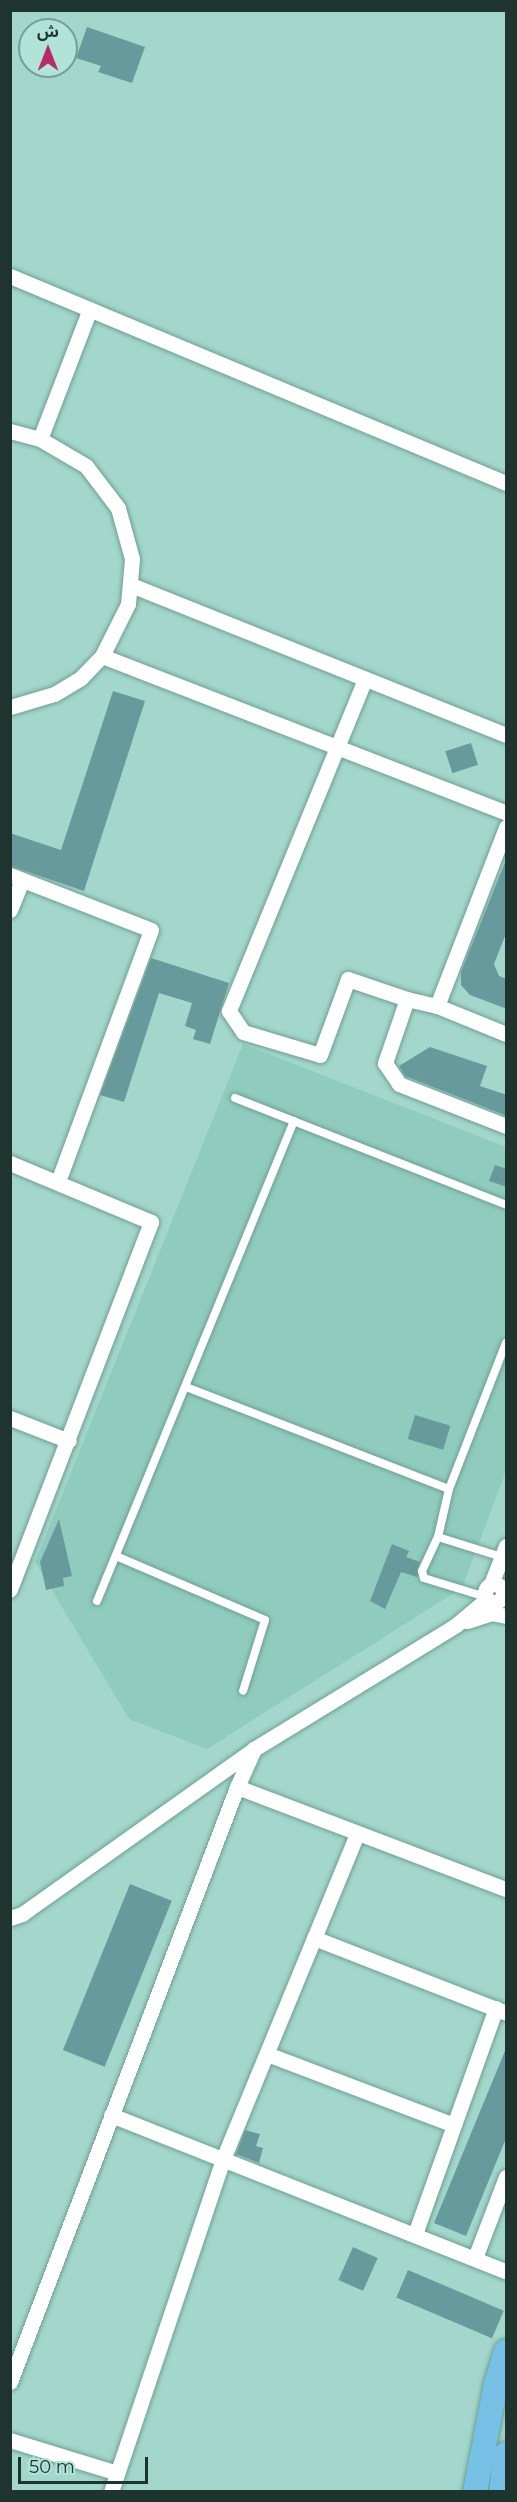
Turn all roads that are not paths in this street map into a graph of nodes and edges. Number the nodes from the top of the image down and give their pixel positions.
1 (10, 276) edge
2 (90, 309) junction
3 (10, 431) edge
4 (40, 439) junction
5 (507, 483) edge
6 (131, 585) junction
7 (102, 656) junction
8 (365, 679) junction
9 (10, 707) edge
10 (507, 735) edge
11 (336, 745) junction
12 (507, 813) edge
13 (507, 827) edge
14 (16, 878) edge
15 (10, 910) edge
16 (407, 999) junction
17 (437, 1006) junction
18 (507, 1034) edge
19 (235, 1098) dead end
20 (294, 1121) junction
21 (507, 1126) edge
22 (10, 1163) edge
23 (58, 1182) junction
24 (507, 1204) edge
25 (507, 1343) edge
26 (186, 1386) junction
27 (10, 1418) edge
28 (69, 1441) junction
29 (449, 1489) junction
30 (438, 1537) junction
31 (504, 1551) edge
32 (116, 1556) junction
33 (10, 1590) edge
34 (498, 1593) edge
35 (97, 1601) dead end
36 (507, 1616) edge
37 (456, 1625) junction
38 (243, 1691) dead end
39 (254, 1749) junction
40 (237, 1787) junction
41 (357, 1834) junction
42 (507, 1888) edge
43 (10, 1918) edge
44 (314, 1938) junction
45 (501, 2010) edge
46 (267, 2054) junction
47 (111, 2115) junction
48 (454, 2125) junction
49 (223, 2159) junction
50 (507, 2177) edge
51 (415, 2234) junction
52 (475, 2258) junction
53 (507, 2271) edge
54 (507, 2351) edge
55 (10, 2382) edge
56 (10, 2440) edge
57 (507, 2454) edge
58 (117, 2473) junction
59 (111, 2492) edge
60 (475, 2492) edge
61 (501, 2492) edge

1 - 2 street
2 - 4 street
2 - 5 street
3 - 4 street
4 - 6 street
6 - 7 street
6 - 8 street
7 - 9 street
7 - 11 street
8 - 10 street
8 - 11 street
11 - 12 street
11 - 16 street
13 - 17 street
14 - 15 street
14 - 23 street
16 - 17 street
16 - 21 street
17 - 18 street
19 - 20 lane
20 - 24 lane
20 - 26 lane
22 - 23 street
23 - 28 street
25 - 29 lane
26 - 29 lane
26 - 32 lane
27 - 28 street
28 - 33 street
29 - 30 lane
30 - 31 lane
30 - 34 lane
31 - 34 street
32 - 35 lane
32 - 38 lane
34 - 37 street
36 - 37 street
37 - 39 street
39 - 40 street
39 - 43 street
40 - 41 street
40 - 47 street
41 - 42 street
41 - 44 street
44 - 45 street
44 - 46 street
45 - 48 street
46 - 48 street
46 - 49 street
47 - 49 street
47 - 55 street
48 - 51 street
49 - 51 street
49 - 58 street
50 - 52 street
51 - 52 street
52 - 53 street
54 - 60 main road
56 - 58 street
57 - 61 main road
58 - 59 street

